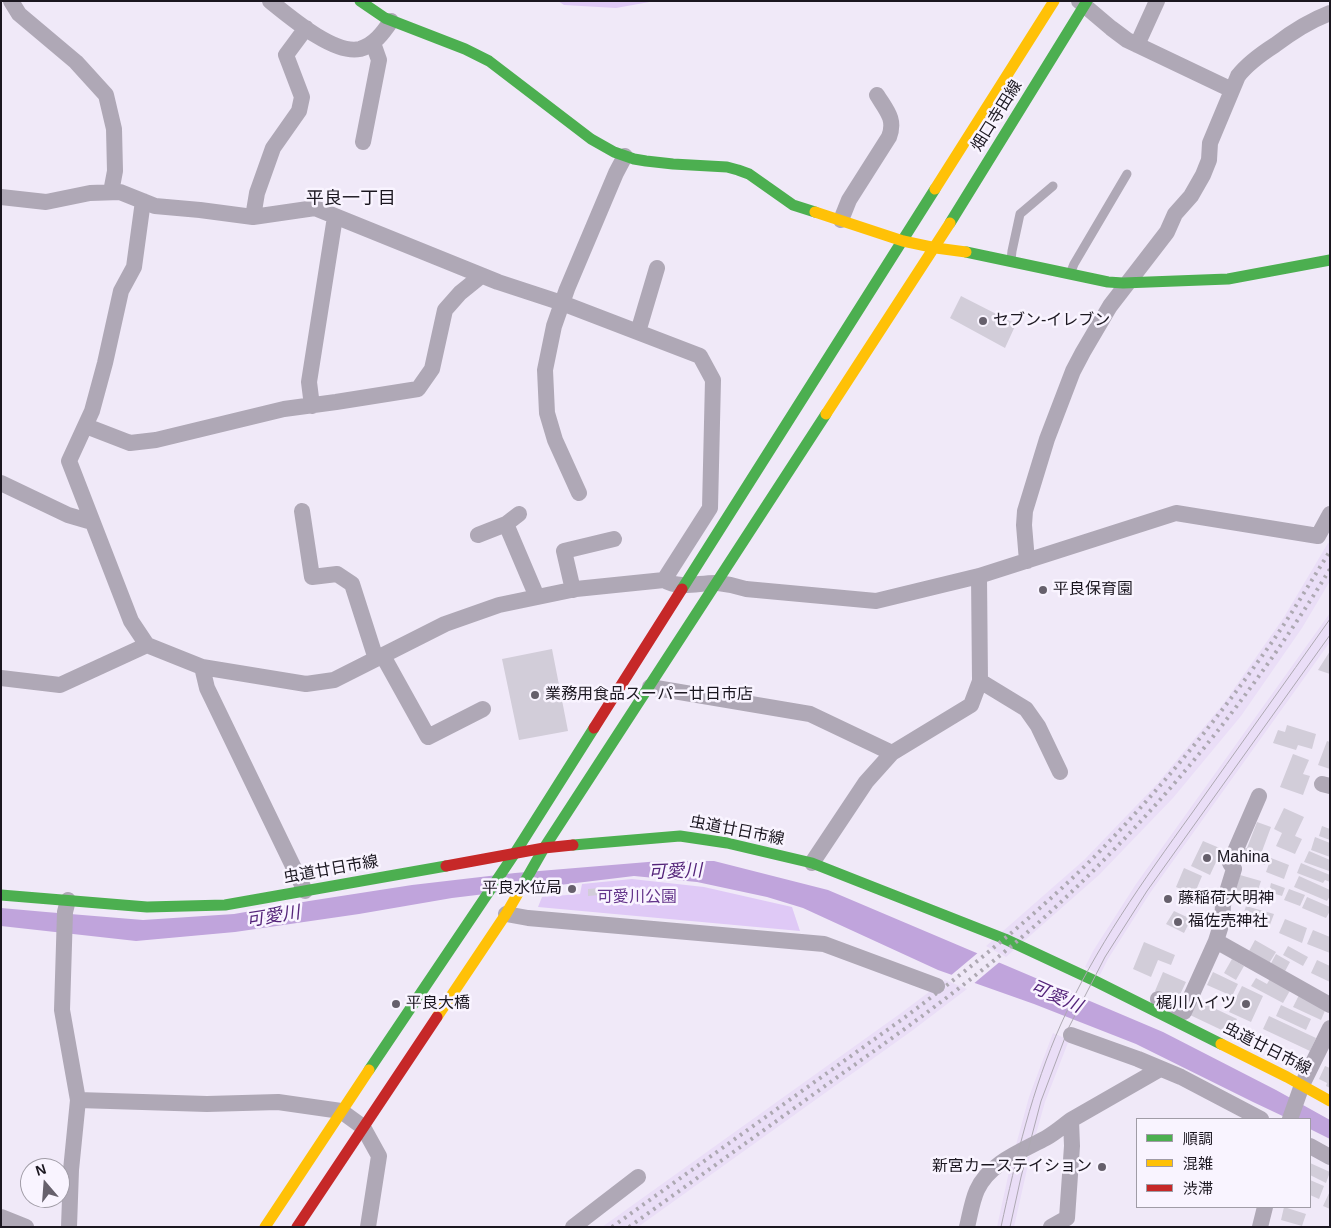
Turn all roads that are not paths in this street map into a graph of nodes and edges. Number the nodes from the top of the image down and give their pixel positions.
1 (11, 1) edge
2 (270, 1) edge
3 (360, 1) edge
4 (1054, 1) edge
5 (1157, 1) edge
6 (1084, 2) edge
7 (1330, 13) edge
8 (391, 21) junction
9 (306, 28) junction
10 (372, 43) junction
11 (1137, 45) junction
12 (1232, 90) junction
13 (877, 95) dead end
14 (369, 136) dead end
15 (625, 156) junction
16 (1127, 174) dead end
17 (1053, 186) dead end
18 (111, 192) junction
19 (1, 197) edge
20 (144, 201) junction
21 (254, 217) junction
22 (335, 217) junction
23 (841, 220) junction
24 (903, 241) junction
25 (936, 248) junction
26 (1330, 260) edge
27 (1011, 262) junction
28 (656, 268) dead end
29 (1070, 274) junction
30 (481, 276) junction
31 (1129, 283) junction
32 (562, 303) junction
33 (638, 332) junction
34 (312, 406) junction
35 (86, 426) junction
36 (1, 483) edge
37 (578, 492) dead end
38 (302, 511) dead end
39 (519, 514) dead end
40 (1330, 514) edge
41 (92, 522) junction
42 (506, 524) junction
43 (478, 535) dead end
44 (614, 539) dead end
45 (1027, 561) junction
46 (979, 576) junction
47 (664, 580) junction
48 (717, 583) junction
49 (684, 586) junction
50 (574, 590) junction
51 (537, 597) junction
52 (147, 645) junction
53 (379, 658) junction
54 (202, 667) junction
55 (1, 678) edge
56 (980, 681) junction
57 (650, 687) junction
58 (483, 709) dead end
59 (892, 753) junction
60 (1060, 772) dead end
61 (1259, 796) dead end
62 (544, 848) junction
63 (515, 852) junction
64 (812, 863) junction
65 (305, 892) junction
66 (1, 895) edge
67 (66, 906) junction
68 (507, 912) junction
69 (1216, 941) junction
70 (936, 986) dead end
71 (1138, 1003) junction
72 (1330, 1005) edge
73 (1330, 1028) edge
74 (1070, 1035) dead end
75 (1160, 1069) junction
76 (1300, 1090) junction
77 (78, 1100) junction
78 (1330, 1102) edge
79 (341, 1111) junction
80 (1259, 1118) edge
81 (1290, 1118) edge
82 (1071, 1120) junction
83 (364, 1127) junction
84 (1311, 1147) edge
85 (1330, 1157) edge
86 (638, 1177) dead end
87 (1265, 1208) edge
88 (1, 1217) edge
89 (26, 1227) edge
90 (69, 1227) edge
91 (265, 1227) edge
92 (297, 1227) edge
93 (368, 1227) edge
94 (573, 1227) edge
95 (967, 1227) edge
96 (1051, 1227) edge
97 (1260, 1227) edge

1 - 18 street
2 - 9 street
3 - 8 street
4 - 24 street
5 - 11 street
6 - 11 street
6 - 25 street, 畑口寺田線
7 - 12 street
8 - 10 street
8 - 15 street
9 - 10 street
9 - 21 street
10 - 14 street
11 - 12 street
12 - 31 street
13 - 23 street
15 - 23 street
15 - 32 street
16 - 29 lane
17 - 27 lane
18 - 19 street
18 - 20 street
20 - 21 street
20 - 35 street
21 - 22 street
22 - 30 street
22 - 34 street
23 - 24 street
24 - 25 street
24 - 49 street
25 - 27 street
25 - 48 street, 畑口寺田線
26 - 31 street
27 - 29 street
28 - 33 street
29 - 31 street
30 - 32 street
30 - 34 street
31 - 45 street
32 - 33 street
32 - 37 street
33 - 47 street
34 - 35 street
35 - 41 street
36 - 41 street
38 - 53 street
39 - 42 street
40 - 45 street
41 - 52 street
42 - 43 street
42 - 51 street
44 - 50 street
45 - 46 street
46 - 48 street
46 - 56 street
47 - 49 street
47 - 50 street
48 - 49 street
48 - 57 street, 畑口寺田線
49 - 63 street
50 - 51 street
51 - 53 street
52 - 54 street
52 - 55 street
53 - 54 street
53 - 58 street
54 - 65 street
56 - 59 street
56 - 60 street
57 - 59 street
57 - 62 street, 畑口寺田線
59 - 64 street
61 - 69 street
62 - 63 street, 虫道廿日市線
62 - 64 street, 虫道廿日市線
62 - 68 street, 畑口寺田線
63 - 65 street, 虫道廿日市線
63 - 79 street
64 - 71 street, 虫道廿日市線
65 - 67 street, 虫道廿日市線
66 - 67 street, 虫道廿日市線
67 - 77 street
68 - 70 street
68 - 83 street, 畑口寺田線
69 - 71 street
69 - 72 street
71 - 76 street, 虫道廿日市線
73 - 76 street
74 - 75 street
75 - 80 street
75 - 82 street
76 - 78 street, 虫道廿日市線
76 - 81 street
77 - 79 street
77 - 90 street
79 - 83 street
79 - 91 street
82 - 95 street
82 - 96 street
83 - 92 street, 畑口寺田線
83 - 93 street
84 - 85 street
86 - 94 street
87 - 97 street
88 - 89 street

